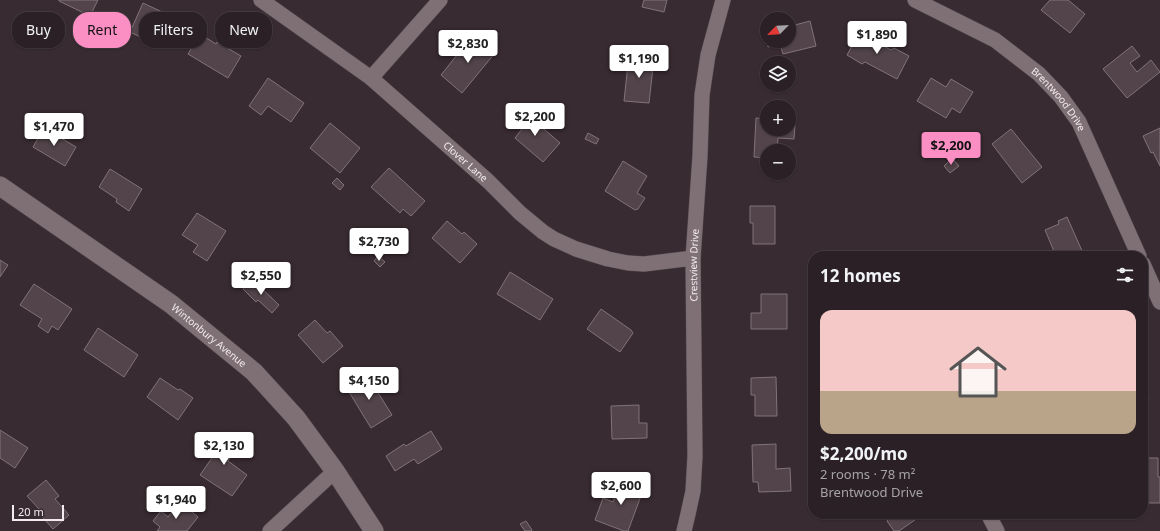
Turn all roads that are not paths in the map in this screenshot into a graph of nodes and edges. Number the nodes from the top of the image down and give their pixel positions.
1 (261, 0) edge
2 (440, 0) edge
3 (723, 0) edge
4 (915, 0) edge
5 (371, 78) junction
6 (0, 186) edge
7 (1137, 251) edge
8 (693, 258) junction
9 (1148, 275) edge
10 (1160, 302) edge
11 (335, 471) junction
12 (991, 519) edge
13 (270, 531) edge
14 (374, 531) edge
15 (684, 531) edge
16 (997, 531) edge

1 - 5 street, Clover Lane
2 - 5 street
3 - 8 street, Crestview Drive
4 - 7 street, Brentwood Drive
5 - 8 street, Clover Lane
6 - 11 street, Wintonbury Avenue
8 - 15 street, Crestview Drive
9 - 10 street
11 - 13 street
11 - 14 street, Wintonbury Avenue
12 - 16 street

